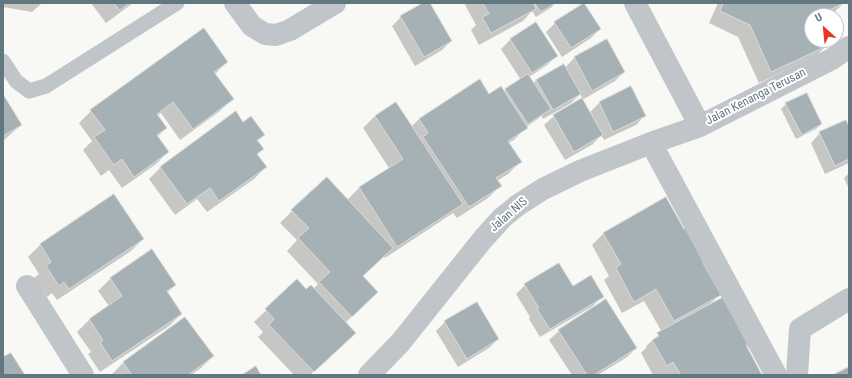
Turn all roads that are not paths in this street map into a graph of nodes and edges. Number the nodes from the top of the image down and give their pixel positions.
1 (177, 3) edge
2 (235, 3) edge
3 (335, 3) edge
4 (635, 3) edge
5 (849, 47) edge
6 (3, 61) edge
7 (700, 126) junction
8 (651, 143) junction
9 (27, 286) dead end
10 (849, 298) edge
11 (83, 375) edge
12 (369, 375) edge
13 (776, 375) edge
14 (797, 375) edge

1 - 6 lane
2 - 3 street
4 - 7 street, Jalan Kenanga Terusan
5 - 7 street, Jalan Kenanga Terusan
7 - 8 street, Jalan NIS
8 - 12 street, Jalan NIS
8 - 13 street
9 - 11 street
10 - 14 street

